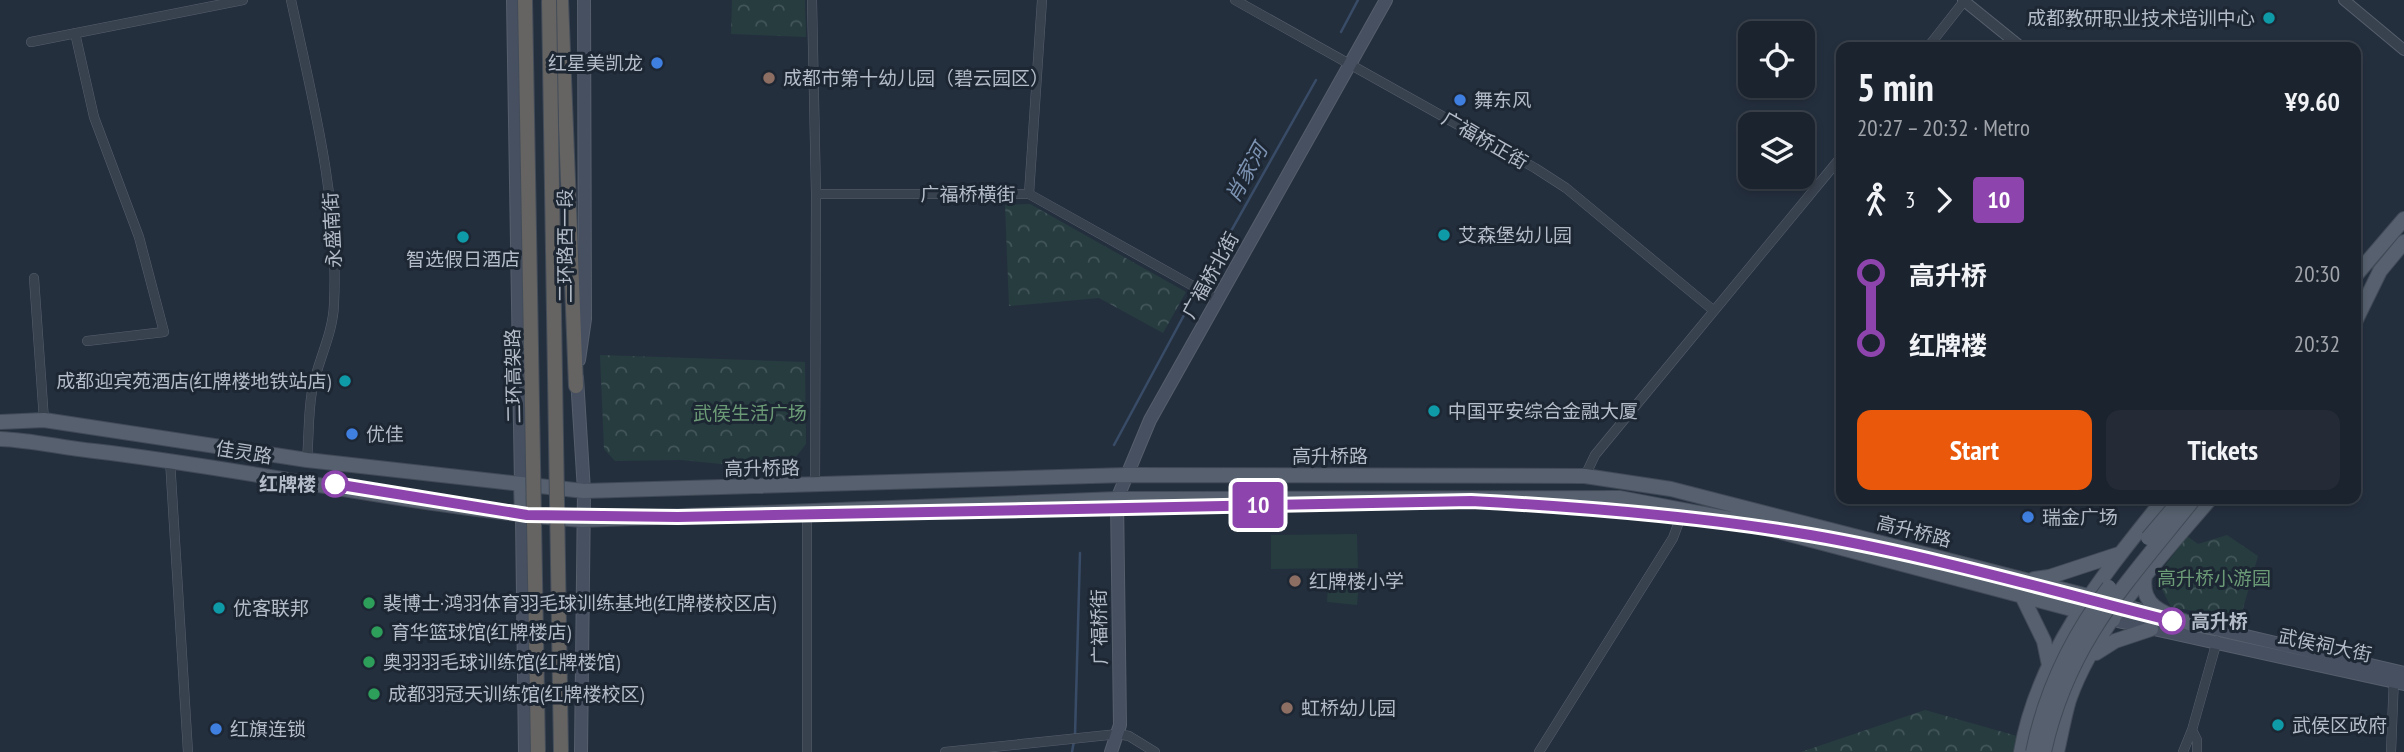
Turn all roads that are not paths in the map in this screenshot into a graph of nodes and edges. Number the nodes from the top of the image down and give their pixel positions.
1 (243, 0) edge
2 (291, 0) edge
3 (513, 0) edge
4 (525, 0) edge
5 (549, 0) edge
6 (561, 0) edge
7 (584, 0) edge
8 (812, 0) edge
9 (1042, 0) edge
10 (1236, 0) edge
11 (1387, 0) edge
12 (1964, 0) edge
13 (2344, 0) edge
14 (75, 33) junction
15 (30, 42) dead end
16 (1932, 42) edge
17 (2015, 42) edge
18 (2404, 50) edge
19 (1350, 64) junction
20 (1836, 163) edge
21 (816, 194) junction
22 (1029, 194) junction
23 (2404, 219) edge
24 (2404, 242) edge
25 (2376, 266) junction
26 (2361, 273) edge
27 (2361, 277) edge
28 (34, 278) dead end
29 (2361, 293) edge
30 (1218, 300) junction
31 (2361, 306) edge
32 (1713, 310) junction
33 (86, 341) dead end
34 (576, 386) junction
35 (44, 420) junction
36 (0, 422) edge
37 (0, 439) edge
38 (170, 460) junction
39 (307, 460) junction
40 (1126, 475) junction
41 (1585, 476) junction
42 (522, 485) junction
43 (815, 486) junction
44 (584, 491) junction
45 (1117, 499) junction
46 (2160, 504) edge
47 (2177, 504) edge
48 (2190, 504) edge
49 (2206, 504) edge
50 (1684, 508) junction
51 (807, 512) junction
52 (522, 516) junction
53 (582, 520) junction
54 (2120, 554) junction
55 (2145, 576) junction
56 (2024, 580) junction
57 (2090, 596) junction
58 (2022, 598) junction
59 (2123, 605) junction
60 (2078, 613) junction
61 (2113, 620) junction
62 (2194, 625) junction
63 (2151, 629) junction
64 (2217, 641) junction
65 (2090, 659) junction
66 (2049, 665) junction
67 (2399, 677) edge
68 (2192, 730) junction
69 (1118, 734) junction
70 (188, 752) edge
71 (525, 752) edge
72 (538, 752) edge
73 (561, 752) edge
74 (581, 752) edge
75 (807, 752) edge
76 (945, 752) edge
77 (1111, 752) edge
78 (1155, 752) edge
79 (1539, 752) edge
80 (2021, 752) edge
81 (2033, 752) edge
82 (2044, 752) edge
83 (2057, 752) edge
84 (2183, 752) edge
85 (2197, 752) edge
86 (2391, 752) edge

1 - 14 street
2 - 39 street, 永盛南街
3 - 42 main road
4 - 72 highway, 二环高架路, bridge
5 - 73 highway, bridge
6 - 34 highway
7 - 34 main road, 二环路西一段
8 - 21 street
9 - 22 street
10 - 19 street, 广福桥正街
11 - 19 main road, 广福桥北街
12 - 16 street
12 - 17 street
13 - 18 street
14 - 15 street
14 - 33 street
19 - 30 main road, 广福桥北街
19 - 32 street, 广福桥正街
20 - 32 street
21 - 22 street, 广福桥横街
21 - 43 street
22 - 30 street, 广福桥横街
23 - 25 main road
24 - 25 main road
25 - 26 main road
25 - 27 main road
25 - 29 main road
25 - 31 main road
28 - 35 street
30 - 40 main road, 广福桥北街
32 - 41 street
34 - 44 main road, 二环路西一段
35 - 36 main road, 佳灵路
35 - 39 main road, 佳灵路
37 - 38 main road, 佳灵路
38 - 52 main road, 佳灵路
38 - 70 street
39 - 42 main road, 佳灵路
40 - 41 main road, 高升桥路
40 - 43 main road, 高升桥路
40 - 45 main road, 广福桥北街
41 - 56 main road, 高升桥路
42 - 44 main road, 高升桥路
42 - 52 main road
43 - 44 main road, 高升桥路
44 - 53 main road, 二环路西一段
45 - 50 main road, 高升桥路
45 - 51 main road, 高升桥路
45 - 69 main road, 广福桥街
46 - 54 main road
47 - 81 main road, bridge
48 - 82 main road, bridge
49 - 55 main road
50 - 58 main road, 高升桥路
50 - 79 street
51 - 53 main road, 高升桥路
51 - 75 street
52 - 53 main road, 高升桥路
52 - 71 main road
53 - 74 main road, 二环路西一段
54 - 56 main road
54 - 57 main road
55 - 59 main road
55 - 62 main road
56 - 57 main road, 高升桥路
57 - 59 main road, 高升桥路
57 - 60 main road
58 - 60 main road, 高升桥路
58 - 66 main road
59 - 61 main road
59 - 62 main road, 武侯祠大街
60 - 61 main road, 高升桥路
60 - 66 main road
61 - 63 main road, 武侯祠大街
61 - 65 main road
62 - 67 main road, 武侯祠大街
63 - 64 main road, 武侯祠大街
63 - 65 main road
64 - 67 main road, 武侯祠大街
64 - 68 street
65 - 83 main road
66 - 80 main road
67 - 86 street
68 - 84 street
68 - 85 street
69 - 76 street
69 - 77 main road, 广福桥街
69 - 78 street

